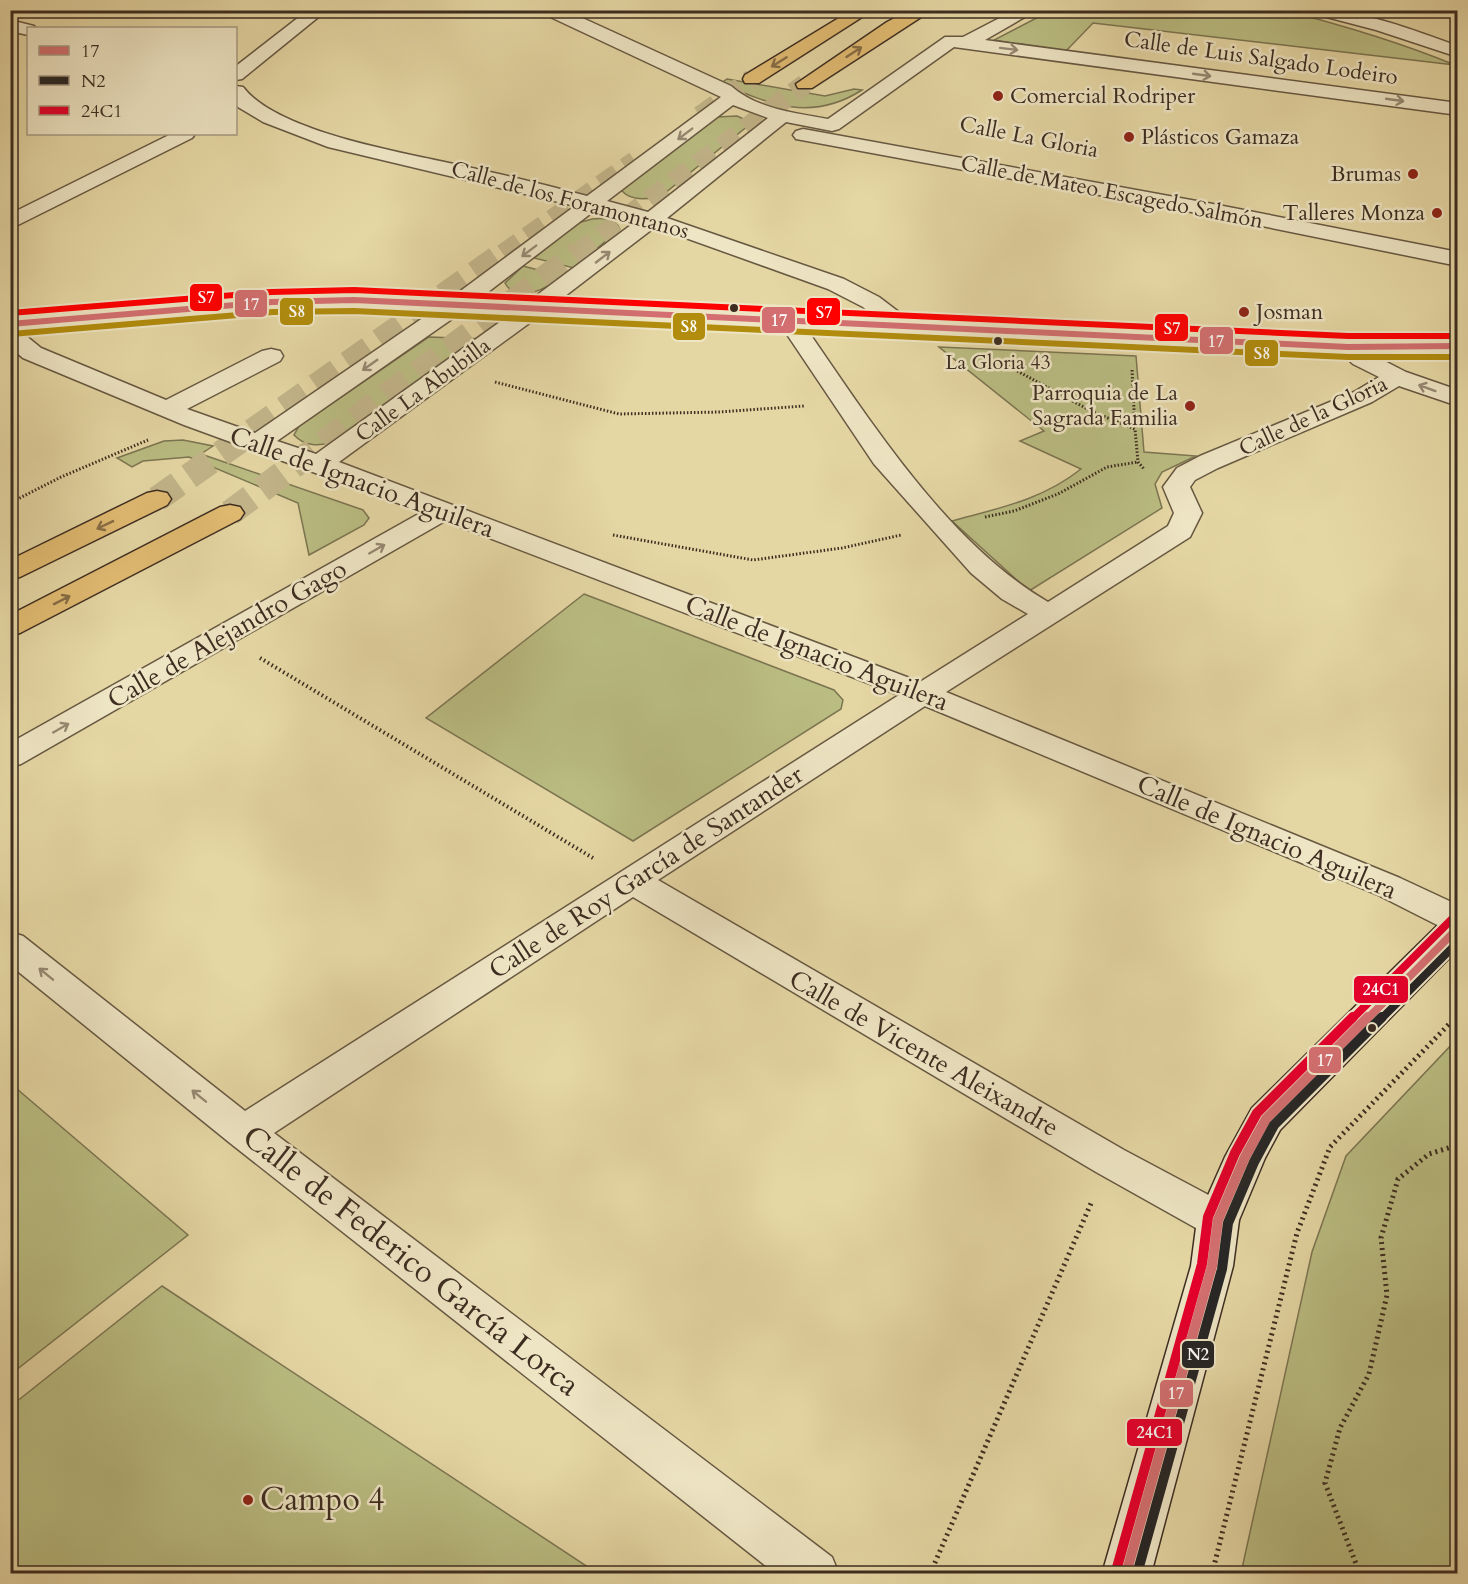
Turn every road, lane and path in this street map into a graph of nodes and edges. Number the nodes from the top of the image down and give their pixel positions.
1 (319, 10) edge
2 (550, 10) edge
3 (865, 10) edge
4 (924, 10) edge
5 (1029, 10) edge
6 (1321, 10) edge
7 (1351, 14) edge
8 (10, 25) edge
9 (27, 30) edge
10 (958, 42) junction
11 (1458, 52) edge
12 (237, 74) edge
13 (752, 79) tunnel mouth
14 (805, 84) tunnel mouth
15 (731, 98) junction
16 (239, 101) edge
17 (1458, 109) edge
18 (774, 122) junction
19 (832, 124) junction
20 (183, 135) edge
21 (594, 203) junction
22 (1213, 210) junction
23 (654, 219) junction
24 (10, 223) edge
25 (1458, 259) edge
26 (455, 306) junction
27 (536, 309) junction
28 (788, 319) junction
29 (12, 323) edge
30 (900, 325) junction
31 (1131, 337) junction
32 (1458, 346) edge
33 (1348, 347) junction
34 (271, 356) dead end
35 (1002, 363) dead end
36 (1397, 377) junction
37 (485, 379) dead end
38 (1458, 399) edge
39 (843, 400) junction
40 (180, 415) junction
41 (1135, 429) junction
42 (257, 443) junction
43 (1138, 462) junction
44 (318, 465) junction
45 (1176, 487) junction
46 (157, 499) tunnel mouth
47 (10, 503) edge
48 (443, 511) junction
49 (230, 513) tunnel mouth
50 (942, 526) junction
51 (604, 533) dead end
52 (10, 572) edge
53 (1048, 614) junction
54 (10, 627) edge
55 (223, 636) junction
56 (923, 694) junction
57 (10, 757) edge
58 (632, 881) junction
59 (1458, 920) edge
60 (1458, 927) edge
61 (10, 945) edge
62 (1458, 1015) edge
63 (244, 1132) junction
64 (1458, 1145) edge
65 (1110, 1161) junction
66 (1218, 1220) junction
67 (815, 1574) edge
68 (930, 1574) edge
69 (1126, 1574) edge
70 (1212, 1574) edge
71 (1360, 1574) edge

1 - 12 street
2 - 15 street, Calle de Mateo Escagedo Salmón
3 -> 13 highway
14 -> 4 highway
5 - 10 street
6 - 7 street
7 - 11 street
8 - 9 street
10 -> 17 street, Calle de Luis Salgado Lodeiro
10 - 19 street
15 - 18 street, Calle de Mateo Escagedo Salmón
15 -> 21 street, Calle La Abubilla
16 - 21 street, Calle de los Foramontanos
18 - 19 street, Calle La Gloria
18 - 22 street, Calle de Mateo Escagedo Salmón
18 - 23 street, Calle La Abubilla
19 - 22 street, Calle La Gloria
20 - 24 street
21 - 23 street, Calle de los Foramontanos
21 -> 26 street, Calle La Abubilla
22 - 25 street, Calle de Mateo Escagedo Salmón
27 -> 23 street, Calle La Abubilla
23 - 30 street, Calle de los Foramontanos
26 - 27 street, Calle de la Gloria
26 - 29 street, Calle de la Gloria
26 -> 42 street, Calle La Abubilla
27 - 28 street, Calle de la Gloria
27 - 44 street, Calle La Abubilla
28 - 30 street, Calle de la Gloria
28 - 39 street
29 - 40 street, Calle de Ignacio Aguilera
30 - 31 street, Calle de la Gloria
31 - 33 street, Calle de la Gloria
31 - 41 path
32 - 33 street, Calle de la Gloria
33 - 36 street, Calle de la Gloria
34 - 40 street
35 - 41 path
38 -> 36 street
36 - 45 street, Calle de la Gloria
37 - 39 path
39 - 50 street
40 - 42 street, Calle de Ignacio Aguilera
40 - 47 path
41 - 43 path
42 - 44 street, Calle de Ignacio Aguilera
43 - 45 path
43 - 50 path
44 - 48 street, Calle de Ignacio Aguilera
45 - 53 street, Calle de Roy García de Santander
46 -> 52 highway
55 -> 48 street, Calle de Alejandro Gago
48 - 56 street, Calle de Ignacio Aguilera
54 -> 49 highway
50 - 51 path
50 - 53 street
53 - 56 street, Calle de Roy García de Santander
57 -> 55 street, Calle de Alejandro Gago
55 - 58 path
56 - 58 street, Calle de Roy García de Santander
56 - 59 street, Calle de Ignacio Aguilera
58 - 63 street, Calle de Roy García de Santander
58 - 65 street, Calle de Vicente Aleixandre
60 - 66 street
63 -> 61 street, Calle de Federico García Lorca
62 - 70 path
63 - 67 street, Calle de Federico García Lorca
64 - 71 path
65 - 66 street, Calle de Vicente Aleixandre
65 - 68 path
66 - 69 street

